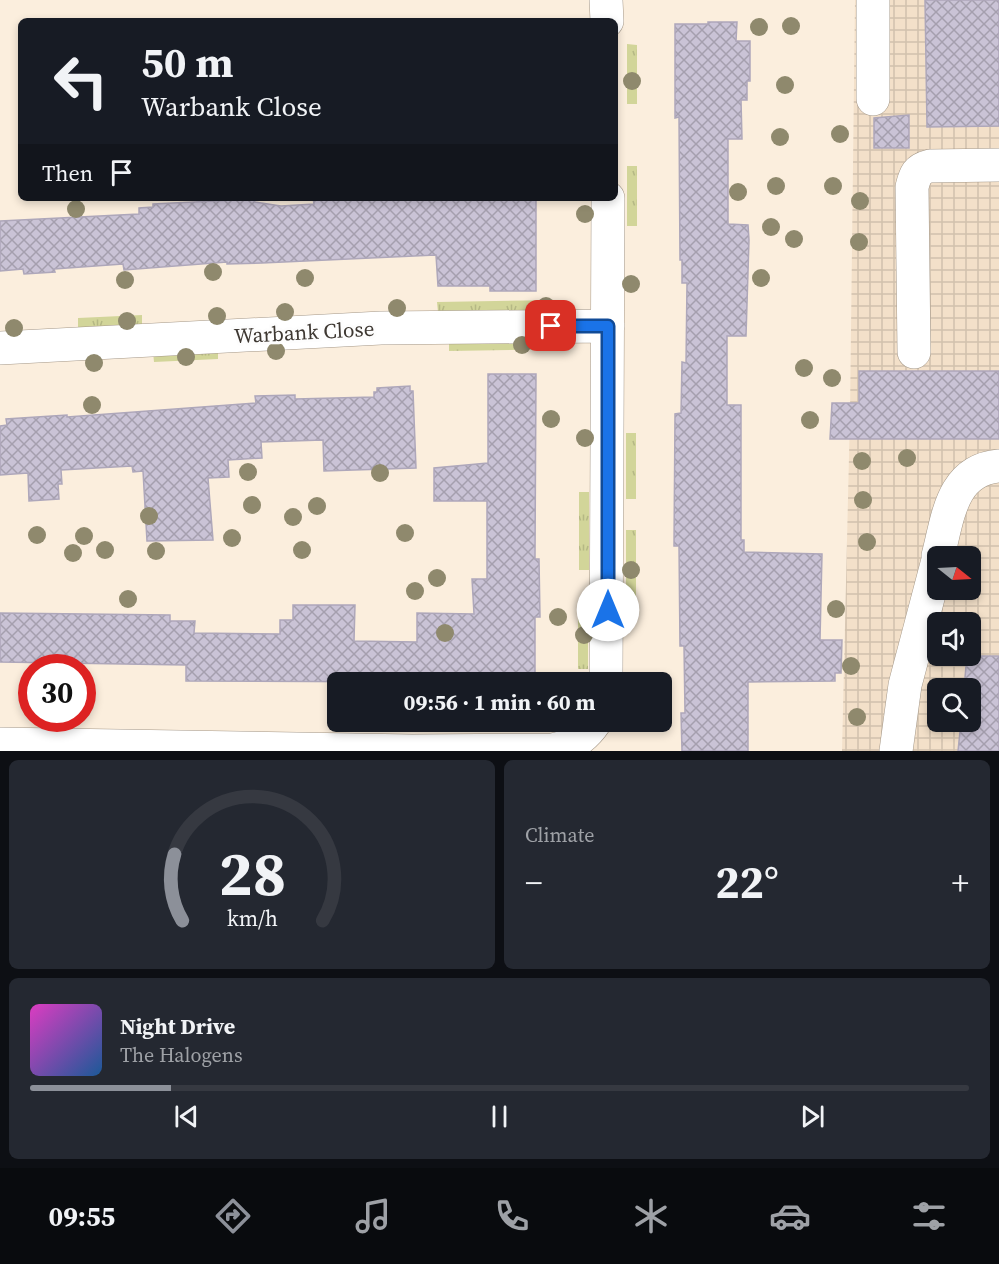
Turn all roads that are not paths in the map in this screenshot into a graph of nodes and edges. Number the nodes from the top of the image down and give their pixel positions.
1 (606, 0) edge
2 (873, 0) edge
3 (607, 18) edge
4 (873, 99) dead end
5 (999, 165) edge
6 (608, 201) edge
7 (608, 326) junction
8 (0, 348) edge
9 (914, 352) dead end
10 (999, 466) edge
11 (941, 546) edge
12 (927, 600) edge
13 (606, 672) edge
14 (594, 735) edge
15 (0, 744) edge
16 (412, 751) edge
17 (896, 751) edge

1 - 3 street
2 - 4 street
5 - 9 street
6 - 7 street
7 - 8 street, Warbank Close
7 - 13 street
10 - 11 street
12 - 17 street
14 - 16 street
15 - 16 street

